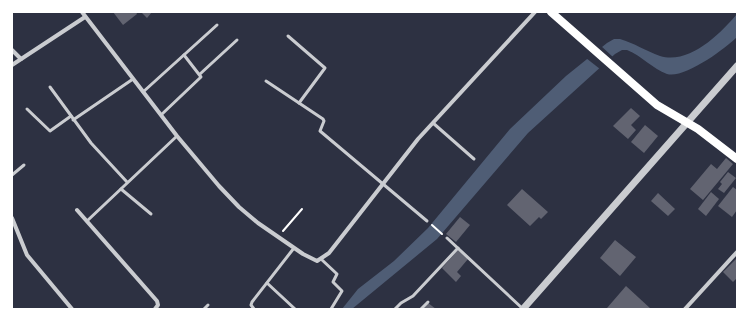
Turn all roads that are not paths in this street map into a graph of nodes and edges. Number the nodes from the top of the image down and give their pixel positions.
1 (82, 12) edge
2 (535, 12) edge
3 (551, 12) edge
4 (85, 17) junction
5 (217, 25) dead end
6 (288, 36) dead end
7 (237, 40) dead end
8 (12, 50) edge
9 (184, 55) junction
10 (21, 59) junction
11 (12, 65) edge
12 (737, 66) edge
13 (200, 74) junction
14 (133, 79) junction
15 (266, 81) dead end
16 (50, 86) dead end
17 (143, 92) junction
18 (299, 103) junction
19 (28, 108) dead end
20 (161, 115) junction
21 (71, 116) junction
22 (73, 120) junction
23 (688, 122) junction
24 (433, 123) junction
25 (177, 136) junction
26 (474, 159) dead end
27 (737, 159) edge
28 (24, 165) dead end
29 (12, 175) edge
30 (127, 182) junction
31 (383, 183) junction
32 (121, 188) junction
33 (77, 210) dead end
34 (151, 214) dead end
35 (12, 218) edge
36 (87, 221) junction
37 (427, 221) dead end
38 (447, 238) dead end
39 (294, 248) junction
40 (458, 248) junction
41 (737, 252) edge
42 (322, 259) junction
43 (267, 283) junction
44 (428, 302) dead end
45 (208, 305) dead end
46 (157, 308) edge
47 (396, 308) edge
48 (72, 309) edge
49 (204, 309) edge
50 (254, 309) edge
51 (295, 309) edge
52 (331, 309) edge
53 (421, 309) edge
54 (524, 309) edge
55 (685, 309) edge

1 - 4 street
2 - 24 street
3 - 23 main road
4 - 10 street
4 - 14 street
5 - 9 lane
6 - 18 lane
7 - 13 lane
8 - 10 street
9 - 13 lane
9 - 17 lane
10 - 11 street
12 - 23 street
13 - 20 lane
14 - 17 street
14 - 22 lane
15 - 18 lane
16 - 21 lane
17 - 20 street
18 - 31 lane
19 - 21 lane
20 - 25 street
21 - 22 lane
22 - 30 lane
23 - 27 main road
23 - 54 street
24 - 26 lane
24 - 31 street
25 - 30 lane
25 - 39 street
28 - 29 lane
30 - 32 lane
31 - 37 lane
31 - 42 street
32 - 34 lane
32 - 36 lane
33 - 36 street
35 - 48 street
36 - 46 street
38 - 40 lane
39 - 42 street
39 - 43 lane
40 - 47 lane
40 - 54 lane
41 - 55 street
42 - 52 lane
43 - 50 lane
43 - 51 lane
44 - 53 lane
45 - 49 lane

